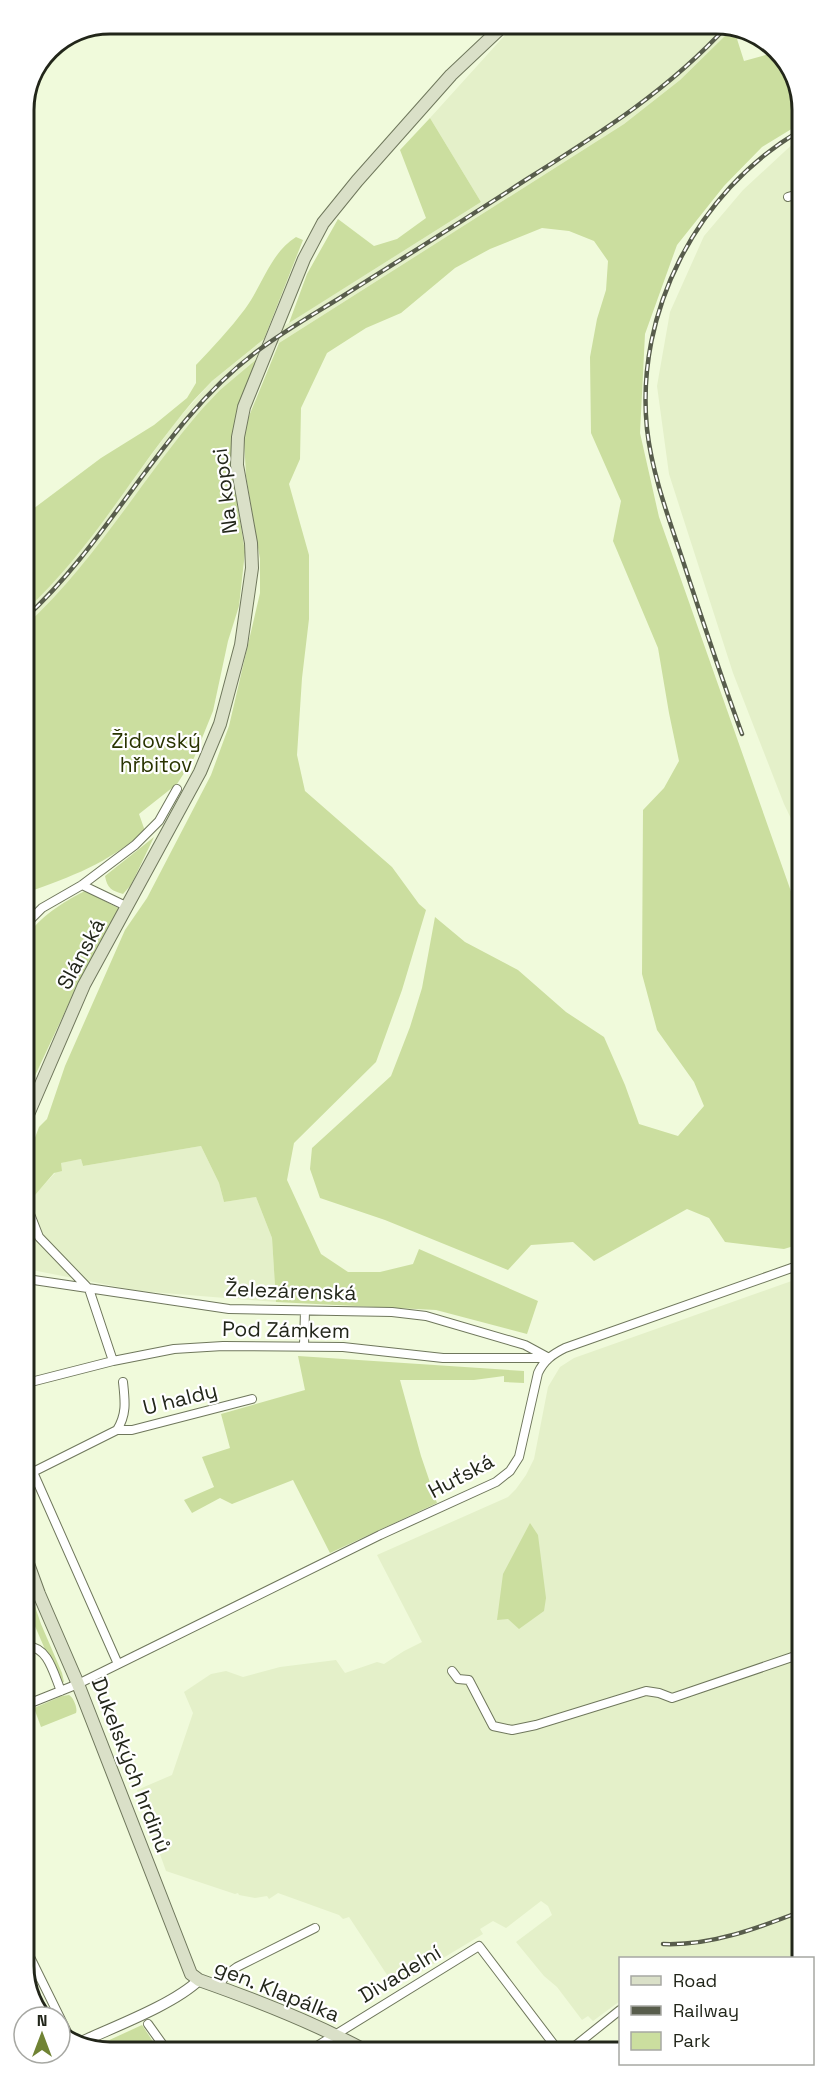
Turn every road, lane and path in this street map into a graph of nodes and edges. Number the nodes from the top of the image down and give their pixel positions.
1 (494, 35) edge
2 (792, 196) edge
3 (788, 197) dead end
4 (177, 789) dead end
5 (82, 885) junction
6 (128, 907) junction
7 (35, 915) edge
8 (34, 1101) edge
9 (34, 1225) edge
10 (792, 1267) edge
11 (34, 1280) edge
12 (89, 1289) junction
13 (305, 1311) junction
14 (304, 1346) junction
15 (549, 1358) junction
16 (113, 1360) junction
17 (34, 1381) edge
18 (123, 1382) dead end
19 (252, 1399) dead end
20 (117, 1430) junction
21 (34, 1471) edge
22 (34, 1482) edge
23 (34, 1581) edge
24 (34, 1647) edge
25 (792, 1657) edge
26 (118, 1664) junction
27 (452, 1671) dead end
28 (78, 1684) junction
29 (61, 1691) junction
30 (34, 1702) edge
31 (315, 1928) dead end
32 (34, 1970) edge
33 (199, 1980) junction
34 (218, 1987) junction
35 (53, 2005) edge
36 (619, 2012) edge
37 (148, 2025) dead end
38 (336, 2035) junction
39 (88, 2039) edge
40 (161, 2042) edge
41 (324, 2042) edge
42 (349, 2042) edge
43 (552, 2042) edge
44 (580, 2042) edge

1 - 6 main road, Na kopci
2 - 3 street
4 - 5 street, Slánská
5 - 6 street
5 - 7 street, Slánská
6 - 8 main road, Slánská
9 - 12 street
10 - 15 street
11 - 12 street, Železárenská
12 - 13 street, Železárenská
12 - 16 street
13 - 14 street
13 - 15 street, Železárenská
14 - 15 street, Pod Zámkem
14 - 16 street, Pod Zámkem
15 - 26 street, Huťská
16 - 17 street, Pod Zámkem
18 - 20 street
19 - 20 street, U haldy
20 - 21 street
22 - 26 street
23 - 28 main road, Dukelských hrdinů
24 - 29 street
25 - 27 street
26 - 28 street, Huťská
28 - 29 street, Huťská
28 - 33 main road, Dukelských hrdinů
29 - 30 street, Huťská
31 - 34 street
32 - 35 street
33 - 34 main road, gen. Klapálka
33 - 39 street, gen. Klapálka
34 - 38 main road, gen. Klapálka
36 - 44 street
37 - 40 street
38 - 41 street, Divadelní
38 - 42 main road, gen. Klapálka
38 - 43 street, Divadelní

